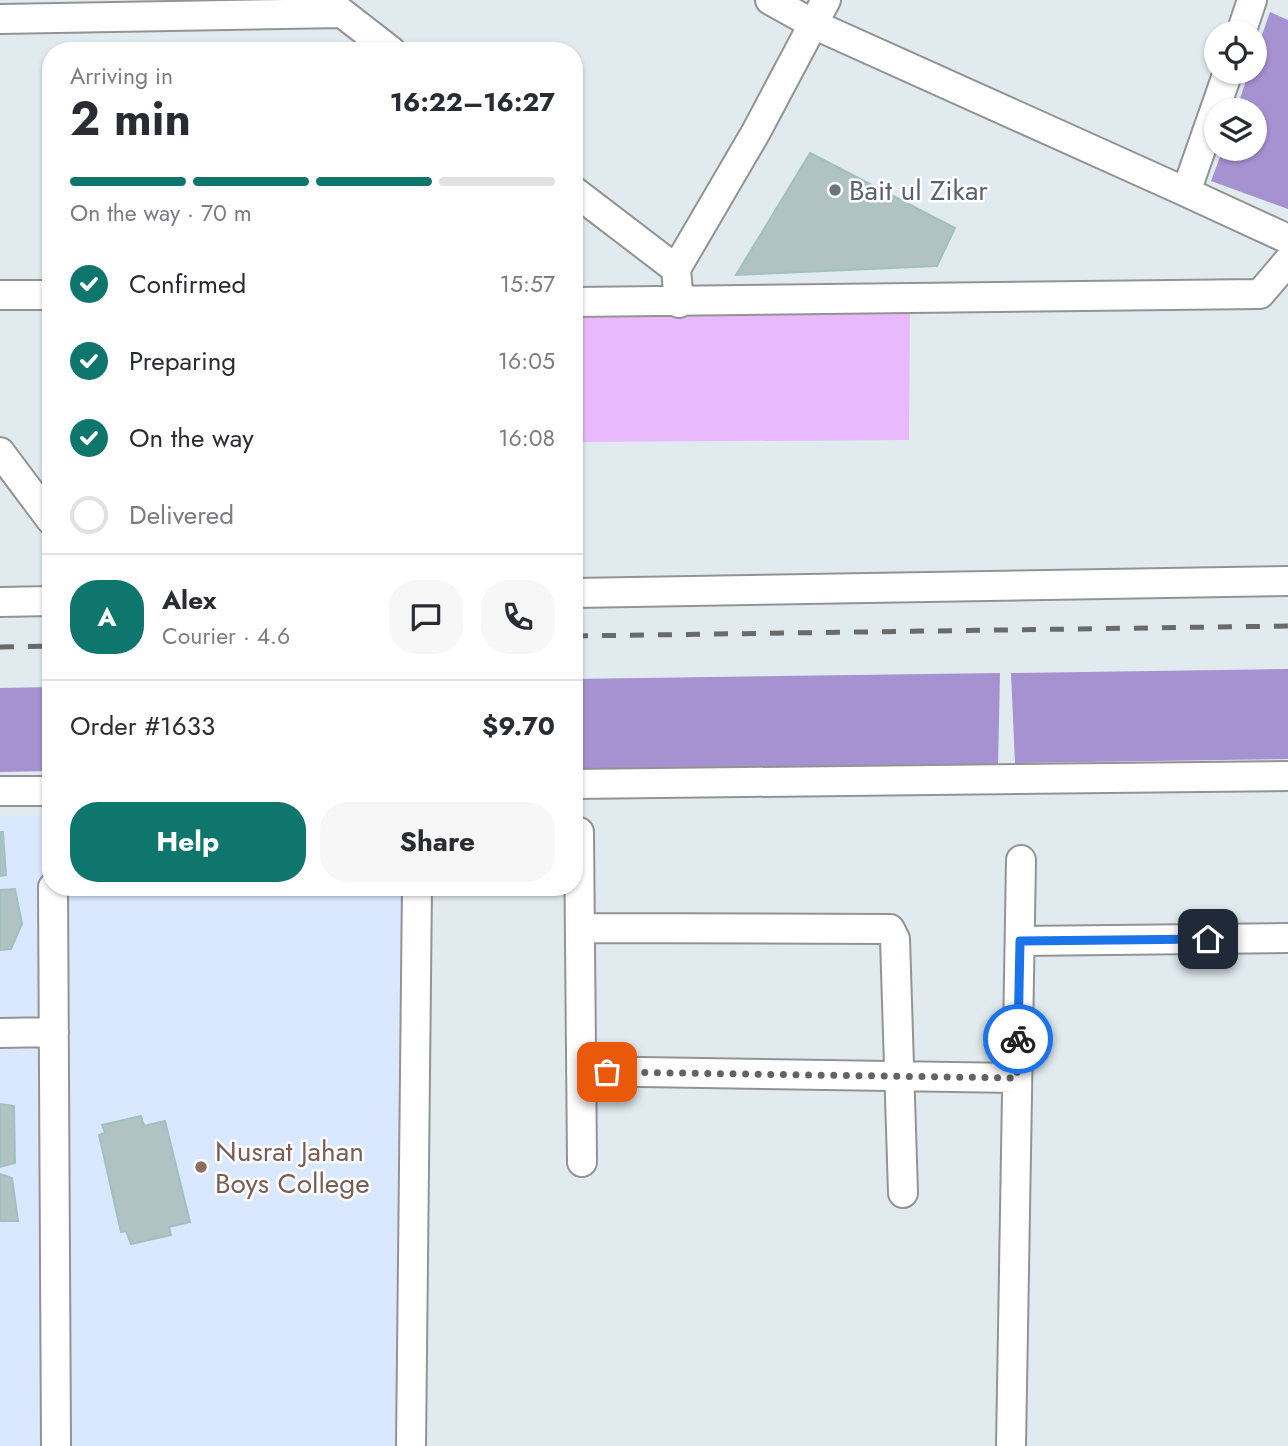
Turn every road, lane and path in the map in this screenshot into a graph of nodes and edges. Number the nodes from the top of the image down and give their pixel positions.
1 (770, 0) edge
2 (1252, 0) edge
3 (334, 6) edge
4 (821, 13) edge
5 (0, 19) edge
6 (1245, 21) edge
7 (380, 42) edge
8 (1224, 84) edge
9 (1186, 192) junction
10 (583, 198) edge
11 (1288, 239) edge
12 (1288, 261) edge
13 (676, 269) junction
14 (0, 295) edge
15 (42, 295) edge
16 (583, 302) edge
17 (679, 303) junction
18 (0, 452) edge
19 (42, 508) edge
20 (1288, 581) edge
21 (583, 593) edge
22 (0, 601) edge
23 (42, 601) edge
24 (1288, 776) edge
25 (583, 784) edge
26 (0, 791) edge
27 (42, 791) edge
28 (1021, 860) dead end
29 (52, 896) edge
30 (417, 896) edge
31 (580, 896) edge
32 (580, 928) junction
33 (1288, 938) edge
34 (1020, 941) junction
35 (54, 1032) junction
36 (0, 1033) edge
37 (581, 1071) junction
38 (900, 1077) junction
39 (1017, 1078) junction
40 (582, 1162) dead end
41 (903, 1193) dead end
42 (56, 1446) edge
43 (411, 1446) edge
44 (1011, 1446) edge

1 - 4 street
2 - 6 street
3 - 5 street
3 - 7 street
4 - 9 street
4 - 13 street
8 - 9 street
9 - 11 street
10 - 13 street
12 - 17 street
13 - 17 street
14 - 15 street
16 - 17 street
18 - 19 street
20 - 21 street
22 - 23 street
24 - 25 street
26 - 27 street
28 - 34 street
29 - 35 street
30 - 43 street
31 - 32 street
32 - 37 street
32 - 38 street
33 - 34 street
34 - 39 street
35 - 36 street
35 - 42 street
37 - 38 street
37 - 40 street
38 - 39 street
38 - 41 street
39 - 44 street

